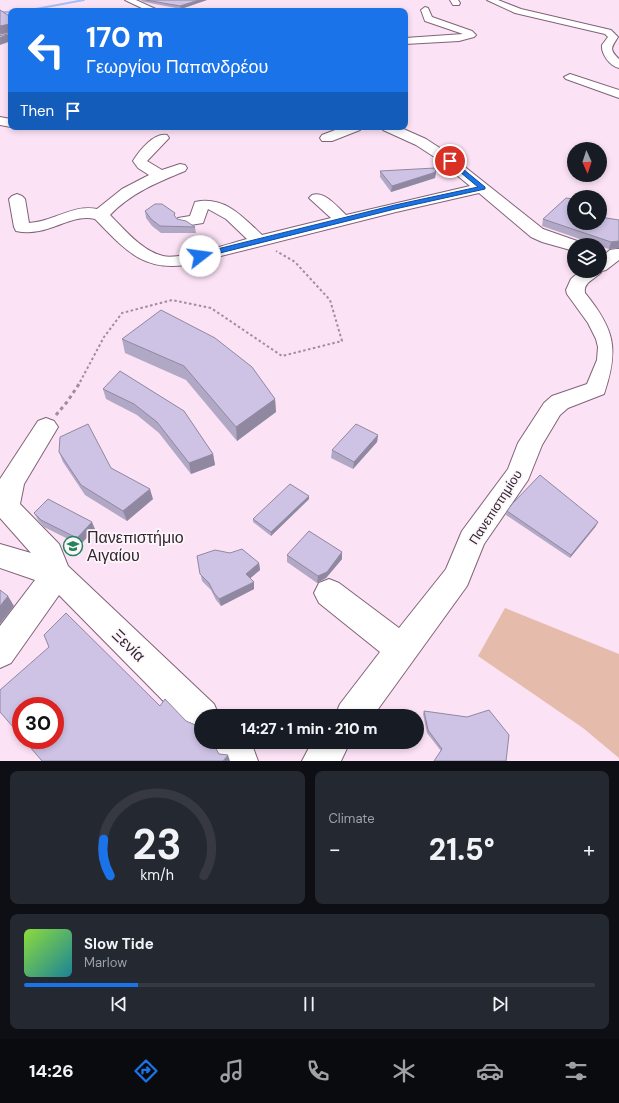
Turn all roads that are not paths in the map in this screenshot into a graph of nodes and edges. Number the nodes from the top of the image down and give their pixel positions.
1 (129, 0) edge
2 (491, 0) edge
3 (149, 8) edge
4 (425, 10) dead end
5 (588, 26) junction
6 (543, 27) dead end
7 (408, 41) edge
8 (618, 63) edge
9 (570, 77) dead end
10 (619, 94) edge
11 (347, 130) edge
12 (394, 130) edge
13 (162, 138) dead end
14 (327, 138) dead end
15 (180, 168) dead end
16 (160, 175) junction
17 (483, 188) junction
18 (317, 198) dead end
19 (17, 199) dead end
20 (101, 215) junction
21 (191, 220) dead end
22 (342, 220) junction
23 (258, 241) junction
24 (567, 244) edge
25 (583, 278) edge
26 (46, 427) road end
27 (0, 556) edge
28 (57, 574) junction
29 (329, 593) dead end
30 (401, 649) junction
31 (0, 652) edge
32 (195, 709) edge
33 (357, 709) edge
34 (235, 749) edge
35 (329, 749) edge
36 (240, 761) edge
37 (320, 761) edge

1 - 3 street
2 - 5 street
4 - 7 street
5 - 6 street
5 - 8 street
9 - 10 street
11 - 14 street
12 - 17 street
13 - 16 street
15 - 16 street
16 - 20 street
17 - 22 street
17 - 24 street
18 - 22 street
19 - 20 street
20 - 23 street
21 - 23 street
22 - 23 street
25 - 30 street, Πανεπιστημίου
26 - 28 street
27 - 28 street
28 - 31 street
28 - 32 street, Ξενία
29 - 30 street
30 - 33 street, Πανεπιστημίου
34 - 36 street
35 - 37 street

